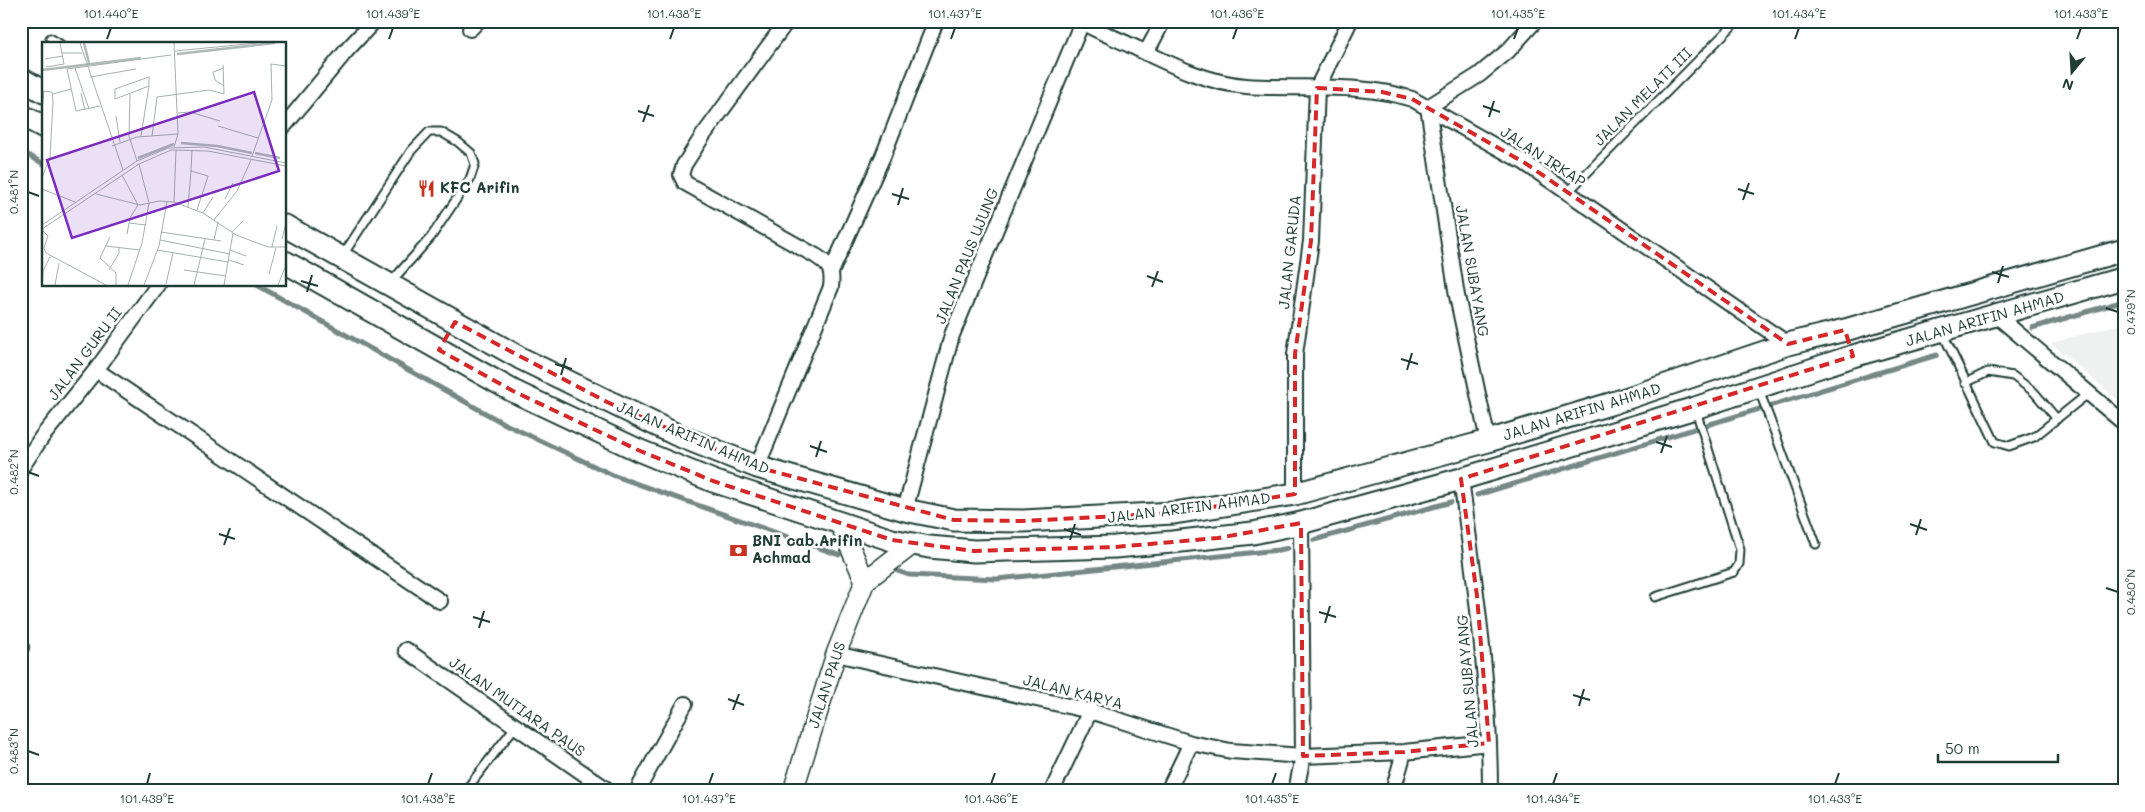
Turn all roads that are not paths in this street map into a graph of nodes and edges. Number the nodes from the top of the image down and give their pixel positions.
1 (374, 21) edge
2 (787, 21) edge
3 (936, 21) edge
4 (1163, 21) edge
5 (1350, 21) edge
6 (1536, 21) edge
7 (1738, 21) edge
8 (1081, 22) edge
9 (50, 38) dead end
10 (57, 42) edge
11 (1146, 53) junction
12 (21, 79) edge
13 (1317, 88) junction
14 (42, 91) edge
15 (1428, 107) junction
16 (21, 114) edge
17 (286, 124) edge
18 (42, 126) edge
19 (1568, 192) junction
20 (286, 227) edge
21 (2124, 250) edge
22 (342, 258) junction
23 (286, 263) edge
24 (832, 270) junction
25 (2124, 278) edge
26 (388, 284) junction
27 (157, 286) edge
28 (1997, 316) junction
29 (455, 322) junction
30 (1845, 330) junction
31 (1941, 332) junction
32 (1788, 344) junction
33 (439, 350) junction
34 (1853, 356) junction
35 (96, 370) junction
36 (1965, 383) junction
37 (2089, 393) junction
38 (1760, 395) junction
39 (1696, 414) junction
40 (2057, 419) junction
41 (2124, 423) edge
42 (1488, 440) junction
43 (757, 467) junction
44 (21, 468) edge
45 (1461, 479) junction
46 (1295, 494) junction
47 (905, 510) junction
48 (839, 522) junction
49 (1301, 523) junction
50 (913, 544) junction
51 (1816, 544) dead end
52 (865, 581) junction
53 (1655, 597) dead end
54 (440, 601) dead end
55 (406, 650) dead end
56 (836, 654) junction
57 (685, 704) dead end
58 (1090, 711) junction
59 (515, 726) junction
60 (1191, 743) junction
61 (1489, 743) junction
62 (1404, 752) junction
63 (1302, 756) junction
64 (465, 791) edge
65 (609, 791) edge
66 (637, 791) edge
67 (793, 791) edge
68 (1052, 791) edge
69 (1168, 791) edge
70 (1296, 791) edge
71 (1393, 791) edge
72 (1490, 791) edge

1 - 17 street
2 - 24 street
3 - 24 street
4 - 11 street
5 - 13 street, JALAN GARUDA
6 - 15 street
7 - 19 lane, JALAN MELATI III
8 - 11 street, JALAN IRKAP
8 - 47 street, JALAN PAUS UJUNG
9 - 10 lane
11 - 13 street, JALAN IRKAP
12 - 14 main road
13 - 15 street, JALAN IRKAP
13 - 46 street, JALAN GARUDA
15 - 19 street, JALAN IRKAP
15 - 42 street, JALAN SUBAYANG
16 - 18 main road
19 - 32 street, JALAN IRKAP
20 - 22 main road, JALAN ARIFIN AHMAD
21 - 30 main road, JALAN ARIFIN AHMAD
22 - 26 main road, JALAN ARIFIN AHMAD
22 - 26 lane
23 - 33 main road, JALAN ARIFIN AHMAD
24 - 43 street
25 - 28 main road, JALAN ARIFIN AHMAD
26 - 29 main road, JALAN ARIFIN AHMAD
27 - 35 street, JALAN GURU II
28 - 31 main road, JALAN ARIFIN AHMAD
28 - 37 street
29 - 33 main road
29 - 43 main road, JALAN ARIFIN AHMAD
30 - 32 main road, JALAN ARIFIN AHMAD
30 - 34 main road
31 - 34 main road, JALAN ARIFIN AHMAD
31 - 36 lane
32 - 42 main road, JALAN ARIFIN AHMAD
33 - 48 main road, JALAN ARIFIN AHMAD
34 - 38 main road, JALAN ARIFIN AHMAD
35 - 44 street, JALAN GURU II
35 - 54 street
36 - 40 lane
36 - 40 lane
37 - 40 lane
37 - 41 street
38 - 39 main road, JALAN ARIFIN AHMAD
38 - 51 lane
39 - 45 main road, JALAN ARIFIN AHMAD
39 - 53 lane
42 - 46 main road, JALAN ARIFIN AHMAD
43 - 47 main road, JALAN ARIFIN AHMAD
45 - 49 main road, JALAN ARIFIN AHMAD
45 - 61 street, JALAN SUBAYANG
46 - 47 main road, JALAN ARIFIN AHMAD
48 - 50 main road, JALAN ARIFIN AHMAD
48 - 52 main road
49 - 50 main road, JALAN ARIFIN AHMAD
49 - 63 street
50 - 52 main road
52 - 56 main road, JALAN PAUS
55 - 59 street, JALAN MUTIARA PAUS
56 - 58 street, JALAN KARYA
56 - 67 main road, JALAN PAUS
57 - 66 street
58 - 60 street, JALAN KARYA
58 - 68 street
59 - 64 lane
59 - 65 street, JALAN MUTIARA PAUS
60 - 63 street, JALAN KARYA
60 - 69 street
61 - 62 street, JALAN KARYA
61 - 72 street, JALAN SUBAYANG
62 - 63 street, JALAN KARYA
62 - 71 street
63 - 70 street

